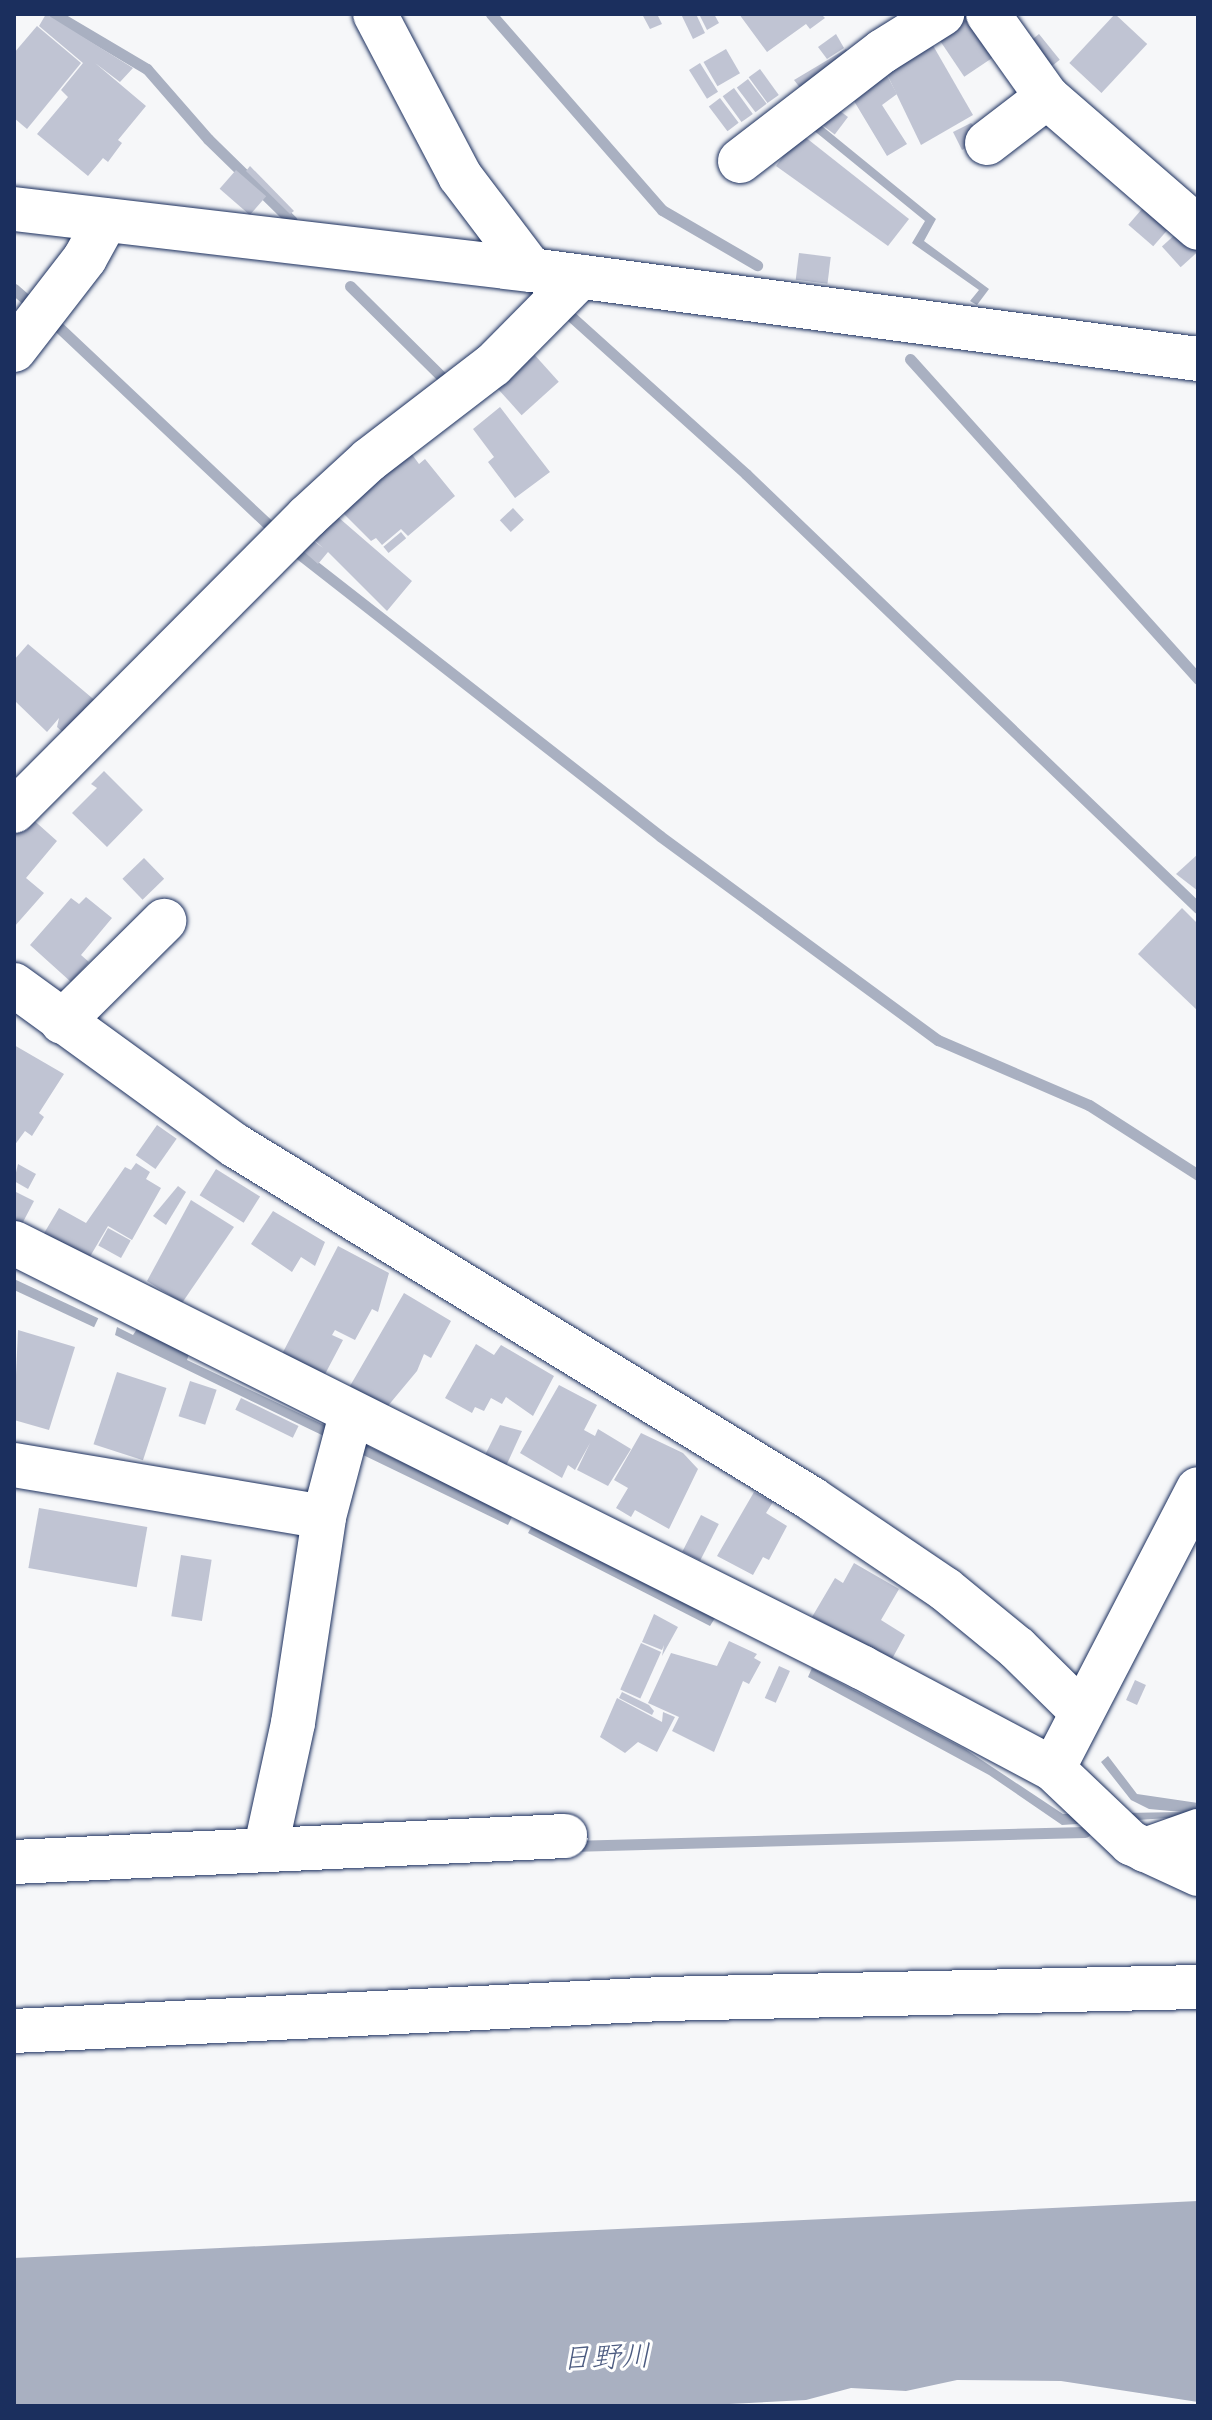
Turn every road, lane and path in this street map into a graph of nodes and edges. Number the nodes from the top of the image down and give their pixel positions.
1 (375, 14) edge
2 (988, 14) edge
3 (925, 18) edge
4 (1047, 97) junction
5 (987, 143) dead end
6 (740, 161) dead end
7 (14, 209) edge
8 (106, 220) junction
9 (1198, 228) edge
10 (531, 270) junction
11 (580, 277) junction
12 (14, 350) edge
13 (1198, 359) edge
14 (14, 811) edge
15 (164, 921) dead end
16 (14, 985) edge
17 (62, 1022) junction
18 (14, 1243) edge
19 (347, 1432) junction
20 (14, 1465) edge
21 (1198, 1489) edge
22 (324, 1517) junction
23 (1082, 1712) junction
24 (1053, 1769) junction
25 (1118, 1829) junction
26 (1198, 1831) edge
27 (565, 1836) dead end
28 (266, 1847) junction
29 (14, 1862) edge
30 (1198, 1874) edge
31 (1198, 1987) edge
32 (14, 2031) edge

1 - 10 street
2 - 4 street
3 - 6 street
4 - 5 street
4 - 9 street
7 - 8 street
8 - 10 street
8 - 12 street
10 - 11 street
11 - 13 street
11 - 14 street
15 - 17 street
16 - 17 street
17 - 23 street
18 - 19 street
19 - 22 street
19 - 24 street
20 - 22 street
21 - 23 street
22 - 28 street
23 - 24 street
24 - 25 street
25 - 26 street
25 - 30 street
27 - 28 street
28 - 29 street
31 - 32 street

